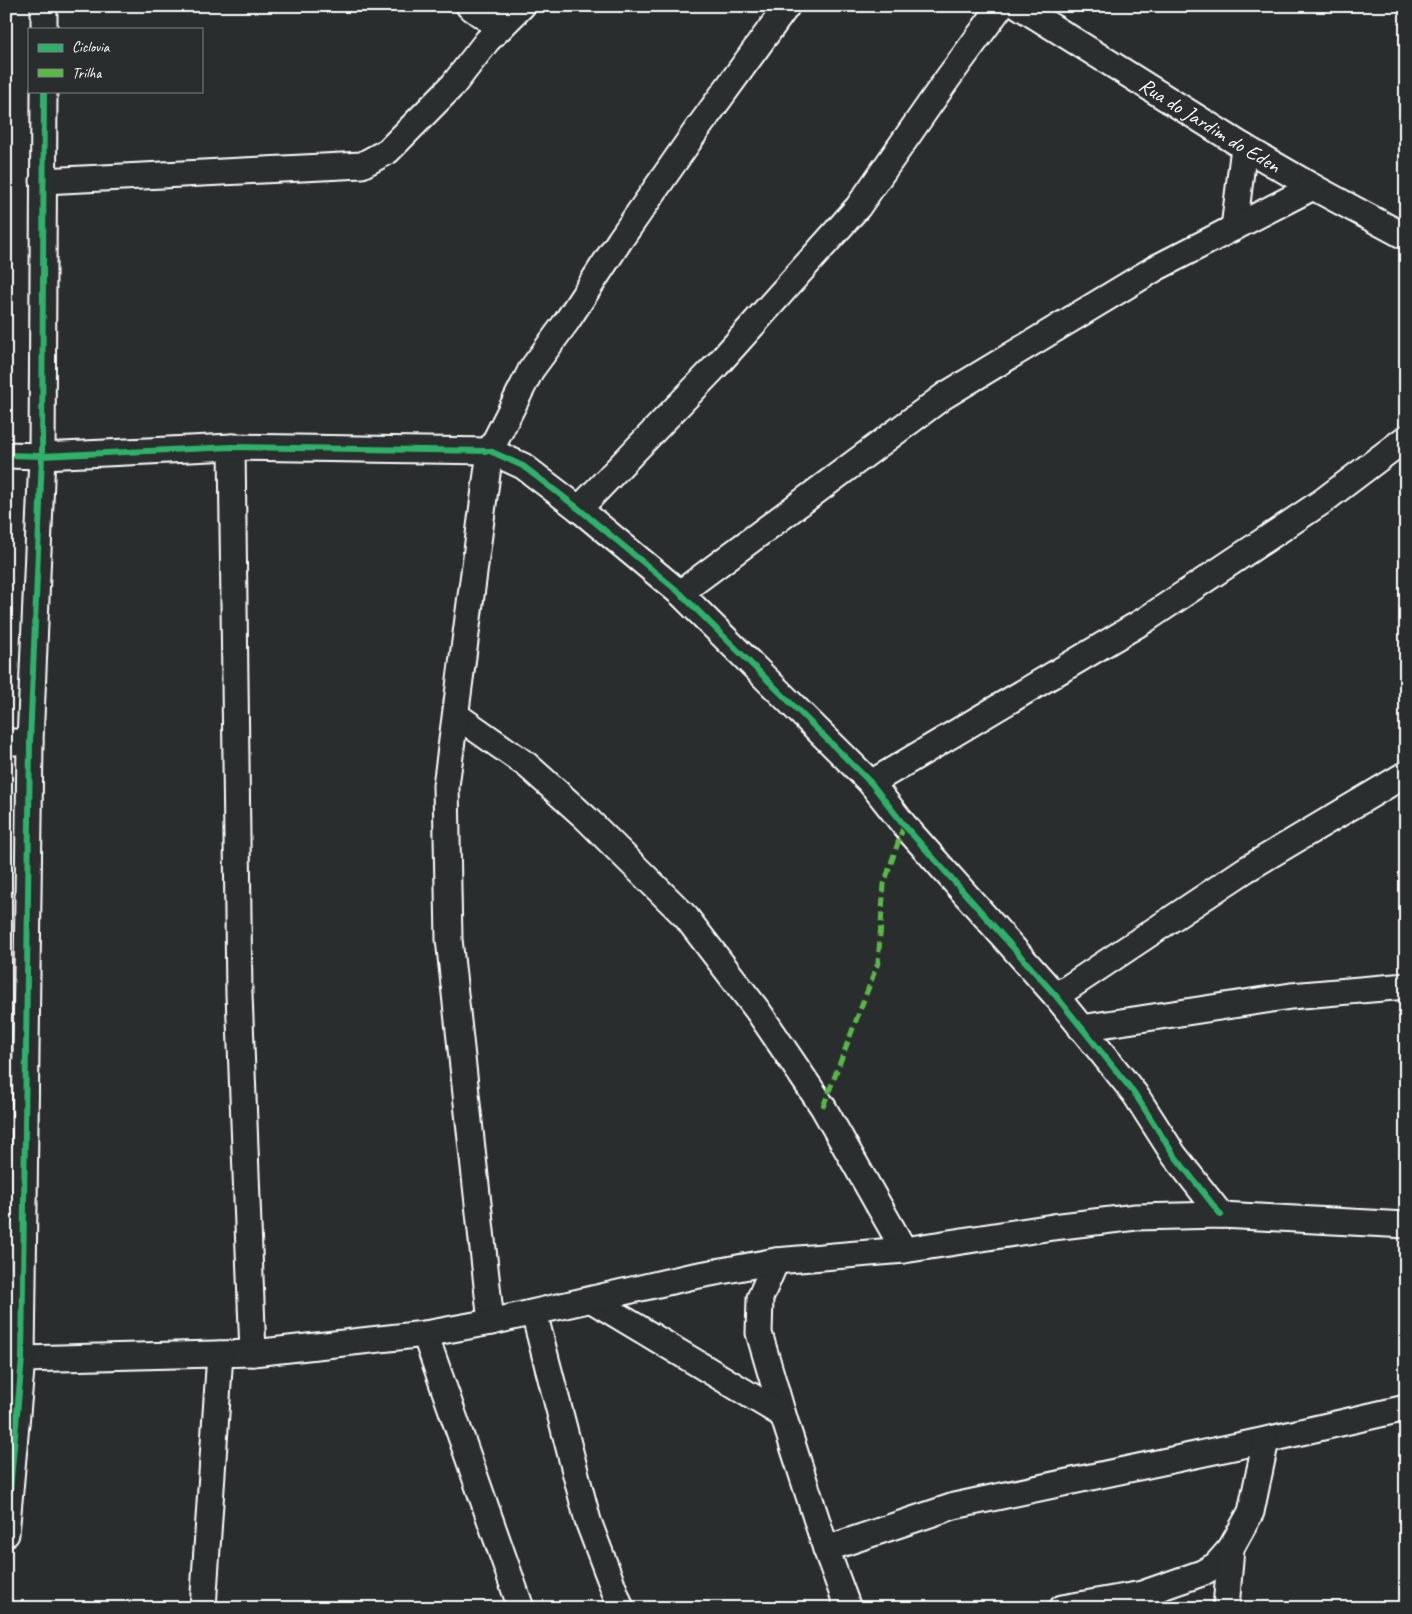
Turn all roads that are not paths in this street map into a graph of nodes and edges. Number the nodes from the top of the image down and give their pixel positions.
1 (44, 6) edge
2 (470, 6) edge
3 (522, 6) edge
4 (787, 6) edge
5 (1001, 6) edge
6 (1018, 6) edge
7 (44, 28) edge
8 (500, 28) junction
9 (44, 92) edge
10 (1244, 146) junction
11 (43, 181) junction
12 (1313, 187) junction
13 (1234, 228) junction
14 (1406, 237) edge
15 (1406, 438) edge
16 (232, 447) junction
17 (490, 451) junction
18 (6, 455) edge
19 (42, 456) junction
20 (579, 509) junction
21 (680, 593) junction
22 (456, 715) junction
23 (18, 742) edge
24 (1406, 774) edge
25 (871, 783) junction
26 (1406, 986) edge
27 (17, 988) edge
28 (1056, 996) junction
29 (1081, 1028) junction
30 (1222, 1215) junction
31 (1406, 1225) edge
32 (904, 1250) junction
33 (776, 1261) junction
34 (592, 1300) junction
35 (534, 1313) junction
36 (491, 1322) junction
37 (425, 1334) junction
38 (253, 1353) junction
39 (220, 1354) junction
40 (14, 1358) edge
41 (1406, 1408) edge
42 (783, 1414) junction
43 (1266, 1440) junction
44 (6, 1534) edge
45 (826, 1548) junction
46 (1231, 1548) junction
47 (203, 1608) edge
48 (521, 1608) edge
49 (621, 1608) edge
50 (848, 1608) edge
51 (1062, 1608) edge
52 (1226, 1608) edge

1 - 7 street
2 - 8 street
3 - 8 street
4 - 17 street
5 - 20 street
6 - 10 street, Rua do Jardim do Eden
8 - 11 street
9 - 11 street
10 - 12 street, Rua do Jardim do Eden
10 - 13 street
11 - 19 street
12 - 13 street
12 - 14 street, Rua do Jardim do Eden
13 - 21 street
15 - 25 street
16 - 17 street
16 - 19 street
16 - 38 street
17 - 20 street
17 - 22 street
18 - 19 street
19 - 23 street
20 - 21 street
21 - 25 street
22 - 32 street
22 - 36 street
23 - 27 street
24 - 28 street
25 - 28 street
26 - 29 street
27 - 40 street
28 - 29 street
29 - 30 street
30 - 31 street
30 - 32 street
32 - 33 street
33 - 34 street
33 - 42 street
34 - 35 street
34 - 42 street
35 - 36 street
35 - 49 street
36 - 37 street
37 - 38 street
37 - 48 street
38 - 39 street
39 - 40 street
39 - 47 street
40 - 44 street
41 - 43 street
42 - 45 street
43 - 45 street
43 - 46 street
45 - 50 street
46 - 51 street
46 - 52 street

